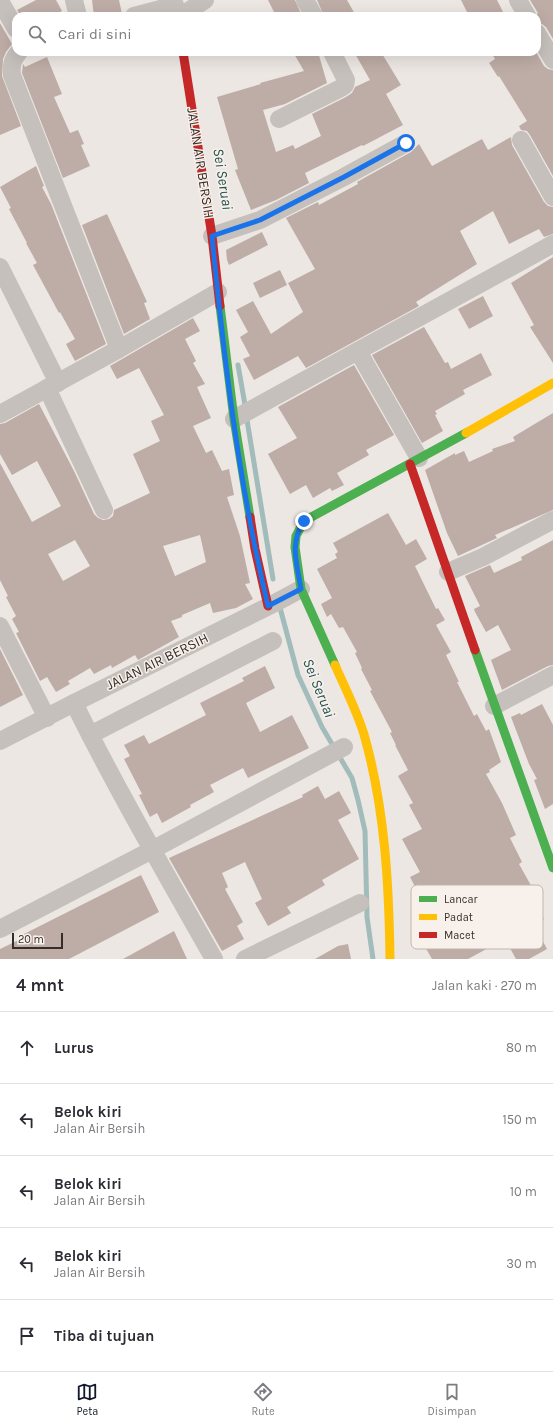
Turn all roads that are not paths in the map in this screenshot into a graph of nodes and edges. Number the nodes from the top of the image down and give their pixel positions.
1 (74, 0) edge
2 (205, 0) edge
3 (306, 0) edge
4 (518, 0) edge
5 (0, 1) edge
6 (177, 9) edge
7 (77, 12) edge
8 (159, 12) edge
9 (312, 12) edge
10 (525, 12) edge
11 (12, 22) edge
12 (541, 40) edge
13 (184, 56) edge
14 (334, 56) edge
15 (553, 60) edge
16 (10, 61) edge
17 (279, 119) dead end
18 (521, 140) dead end
19 (406, 143) dead end
20 (553, 197) edge
21 (218, 235) junction
22 (553, 244) edge
23 (0, 267) edge
24 (218, 292) junction
25 (119, 349) junction
26 (358, 351) junction
27 (553, 383) edge
28 (52, 386) junction
29 (0, 414) edge
30 (234, 419) junction
31 (414, 461) junction
32 (104, 510) dead end
33 (553, 520) edge
34 (448, 572) junction
35 (282, 599) junction
36 (0, 626) edge
37 (273, 641) dead end
38 (553, 675) edge
39 (74, 703) junction
40 (494, 706) junction
41 (47, 718) junction
42 (90, 735) junction
43 (0, 741) edge
44 (338, 750) dead end
45 (152, 850) junction
46 (553, 868) edge
47 (360, 903) dead end
48 (0, 928) edge
49 (214, 959) edge
50 (245, 959) edge
51 (390, 959) edge

1 - 7 street
2 - 6 street
3 - 9 street
4 - 10 street
5 - 11 street
6 - 8 street
12 - 15 street
13 - 21 street, JALAN AIR BERSIH
14 - 17 street
16 - 25 street
18 - 20 street
19 - 21 street
21 - 24 street, JALAN AIR BERSIH
22 - 26 street
23 - 28 street
24 - 25 street
24 - 30 street, JALAN AIR BERSIH
25 - 28 street
26 - 30 street
26 - 31 street
27 - 31 street
28 - 29 street
28 - 32 street
30 - 35 street, JALAN AIR BERSIH
31 - 34 street
31 - 35 street
33 - 34 street
34 - 40 street
35 - 39 street, JALAN AIR BERSIH
35 - 51 street
36 - 41 street
37 - 42 street
38 - 40 street
39 - 41 street, JALAN AIR BERSIH
39 - 42 street
40 - 46 street
41 - 43 street, JALAN AIR BERSIH
42 - 45 street
44 - 45 street
45 - 48 street
45 - 49 street
47 - 50 street

